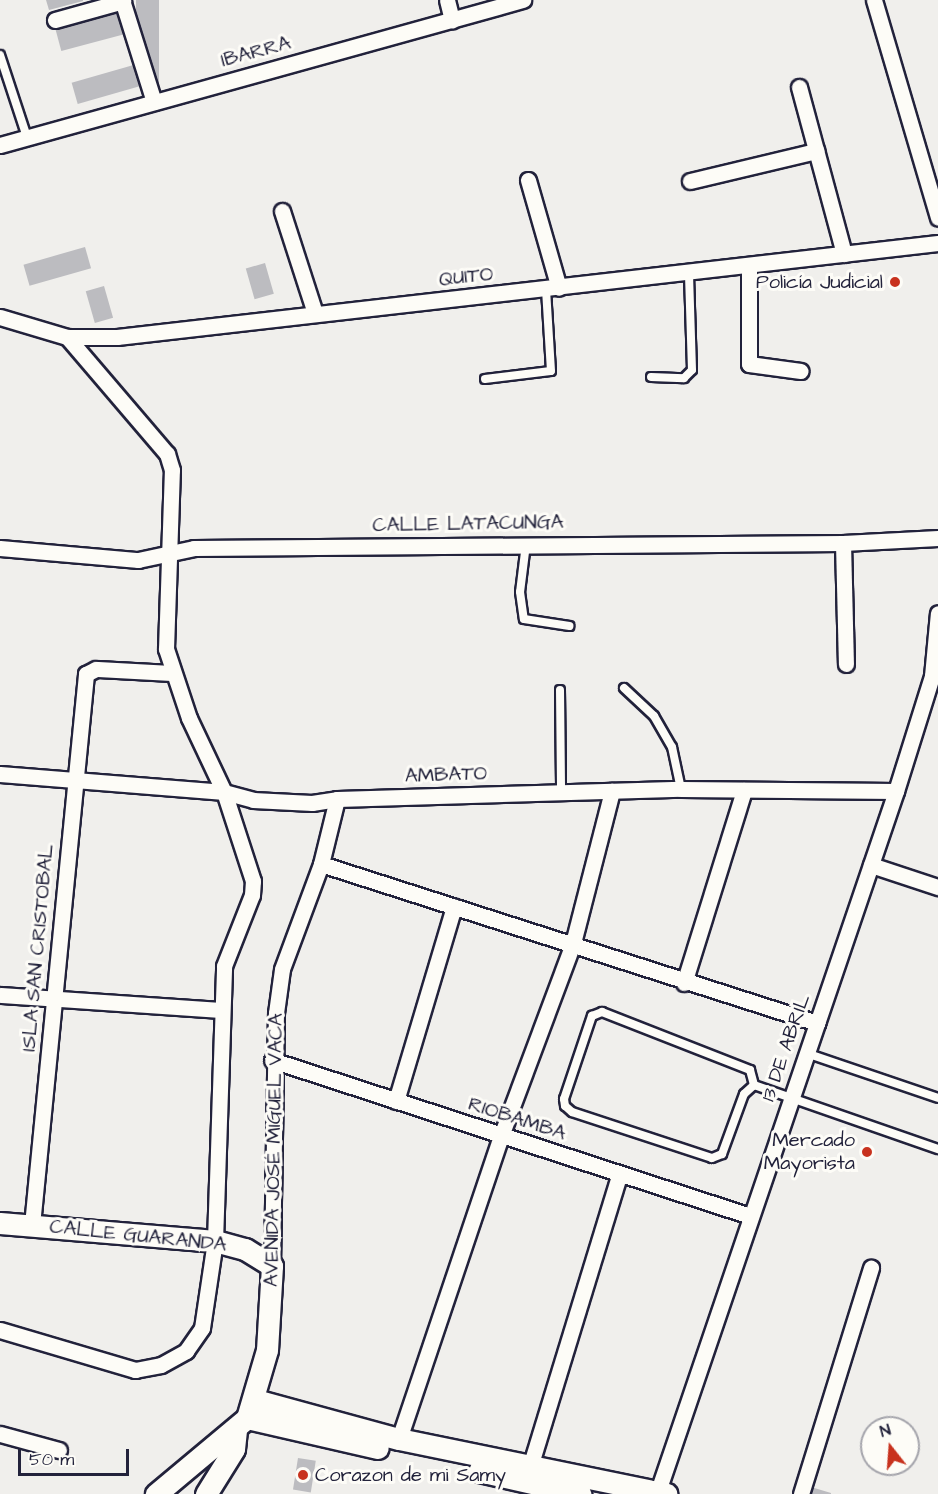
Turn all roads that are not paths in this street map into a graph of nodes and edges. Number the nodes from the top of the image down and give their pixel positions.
1 (447, 0) edge
2 (523, 0) edge
3 (874, 0) edge
4 (123, 1) edge
5 (55, 20) dead end
6 (452, 20) junction
7 (0, 55) edge
8 (799, 87) dead end
9 (154, 102) junction
10 (27, 137) junction
11 (0, 145) edge
12 (816, 151) junction
13 (528, 180) dead end
14 (690, 182) dead end
15 (282, 211) dead end
16 (938, 218) edge
17 (938, 243) edge
18 (844, 254) junction
19 (749, 266) junction
20 (689, 272) junction
21 (553, 289) junction
22 (315, 313) junction
23 (0, 317) edge
24 (67, 337) junction
25 (801, 371) dead end
26 (651, 377) dead end
27 (485, 379) dead end
28 (938, 538) edge
29 (843, 543) junction
30 (526, 544) junction
31 (0, 548) edge
32 (169, 555) junction
33 (938, 613) edge
34 (569, 626) dead end
35 (846, 664) dead end
36 (173, 673) junction
37 (624, 688) dead end
38 (560, 690) dead end
39 (0, 774) edge
40 (73, 780) junction
41 (681, 789) junction
42 (744, 790) junction
43 (612, 791) junction
44 (896, 791) junction
45 (224, 792) junction
46 (561, 793) junction
47 (337, 799) junction
48 (321, 864) junction
49 (871, 865) junction
50 (938, 887) edge
51 (454, 906) junction
52 (573, 943) junction
53 (684, 983) junction
54 (0, 995) edge
55 (55, 1001) junction
56 (220, 1010) junction
57 (817, 1023) junction
58 (806, 1053) junction
59 (272, 1060) junction
60 (754, 1084) junction
61 (938, 1098) edge
62 (790, 1099) junction
63 (396, 1101) junction
64 (501, 1136) junction
65 (938, 1149) edge
66 (619, 1175) junction
67 (750, 1216) junction
68 (0, 1222) edge
69 (33, 1226) junction
70 (216, 1241) junction
71 (272, 1266) junction
72 (871, 1268) dead end
73 (0, 1330) edge
74 (246, 1416) junction
75 (0, 1434) edge
76 (399, 1439) junction
77 (59, 1450) dead end
78 (530, 1467) junction
79 (660, 1493) edge
80 (156, 1494) edge
81 (206, 1494) edge
82 (580, 1494) edge
83 (801, 1494) edge

1 - 6 street
2 - 6 street, IBARRA
3 - 16 street
4 - 5 street
4 - 9 street
6 - 9 street, IBARRA
7 - 10 lane
8 - 12 street
9 - 10 street, IBARRA
10 - 11 street, IBARRA
12 - 14 street
12 - 18 street
13 - 21 street
15 - 22 street
17 - 18 street, QUITO
18 - 19 street, QUITO
19 - 20 street, QUITO
19 - 25 street
20 - 21 street, QUITO
20 - 26 lane
21 - 22 street, QUITO
21 - 27 lane
22 - 24 street, QUITO
23 - 24 street, QUITO
24 - 32 street
28 - 29 street, CALLE LATACUNGA
29 - 30 street, CALLE LATACUNGA
29 - 35 street
30 - 32 street, CALLE LATACUNGA
30 - 34 lane
31 - 32 street, CALLE LATACUNGA
32 - 36 street
33 - 44 street, 13 DE ABRIL
36 - 40 street, ISLA SAN CRISTOBAL
36 - 45 street
37 - 41 lane
38 - 46 lane
39 - 40 street, AMBATO
40 - 45 street, AMBATO
40 - 55 street, ISLA SAN CRISTOBAL
41 - 42 street, AMBATO
41 - 43 street, AMBATO
42 - 44 street, AMBATO
42 - 53 street
43 - 46 street, AMBATO
43 - 52 street
44 - 49 street, 13 DE ABRIL
45 - 47 street, AMBATO
45 - 56 street
46 - 47 street, AMBATO
47 - 48 street, AVENIDA JOSÉ MIGUEL VACA
48 - 51 street
48 - 59 street, AVENIDA JOSÉ MIGUEL VACA
49 - 50 street
49 - 57 street, 13 DE ABRIL
51 - 52 street
51 - 63 street
52 - 53 street
52 - 64 street
53 - 57 street
54 - 55 street
55 - 56 street
55 - 69 street, ISLA SAN CRISTOBAL
56 - 70 street
57 - 58 street, 13 DE ABRIL
58 - 61 lane
58 - 62 street, 13 DE ABRIL
59 - 63 street, RIOBAMBA
59 - 71 street, AVENIDA JOSÉ MIGUEL VACA
60 - 60 lane
60 - 62 lane
62 - 65 lane
62 - 67 street, 13 DE ABRIL
63 - 64 street, RIOBAMBA
64 - 66 street, RIOBAMBA
64 - 76 street
66 - 67 street, RIOBAMBA
66 - 78 street
67 - 79 street, 13 DE ABRIL
68 - 69 street, CALLE GUARANDA
69 - 70 street, CALLE GUARANDA
70 - 71 street, CALLE GUARANDA
70 - 73 street
71 - 74 street, AVENIDA JOSÉ MIGUEL VACA
72 - 83 street
74 - 76 street
74 - 80 street
74 - 81 street, AVENIDA JOSÉ MIGUEL VACA
74 - 82 street
75 - 77 street
76 - 78 street
78 - 79 street

